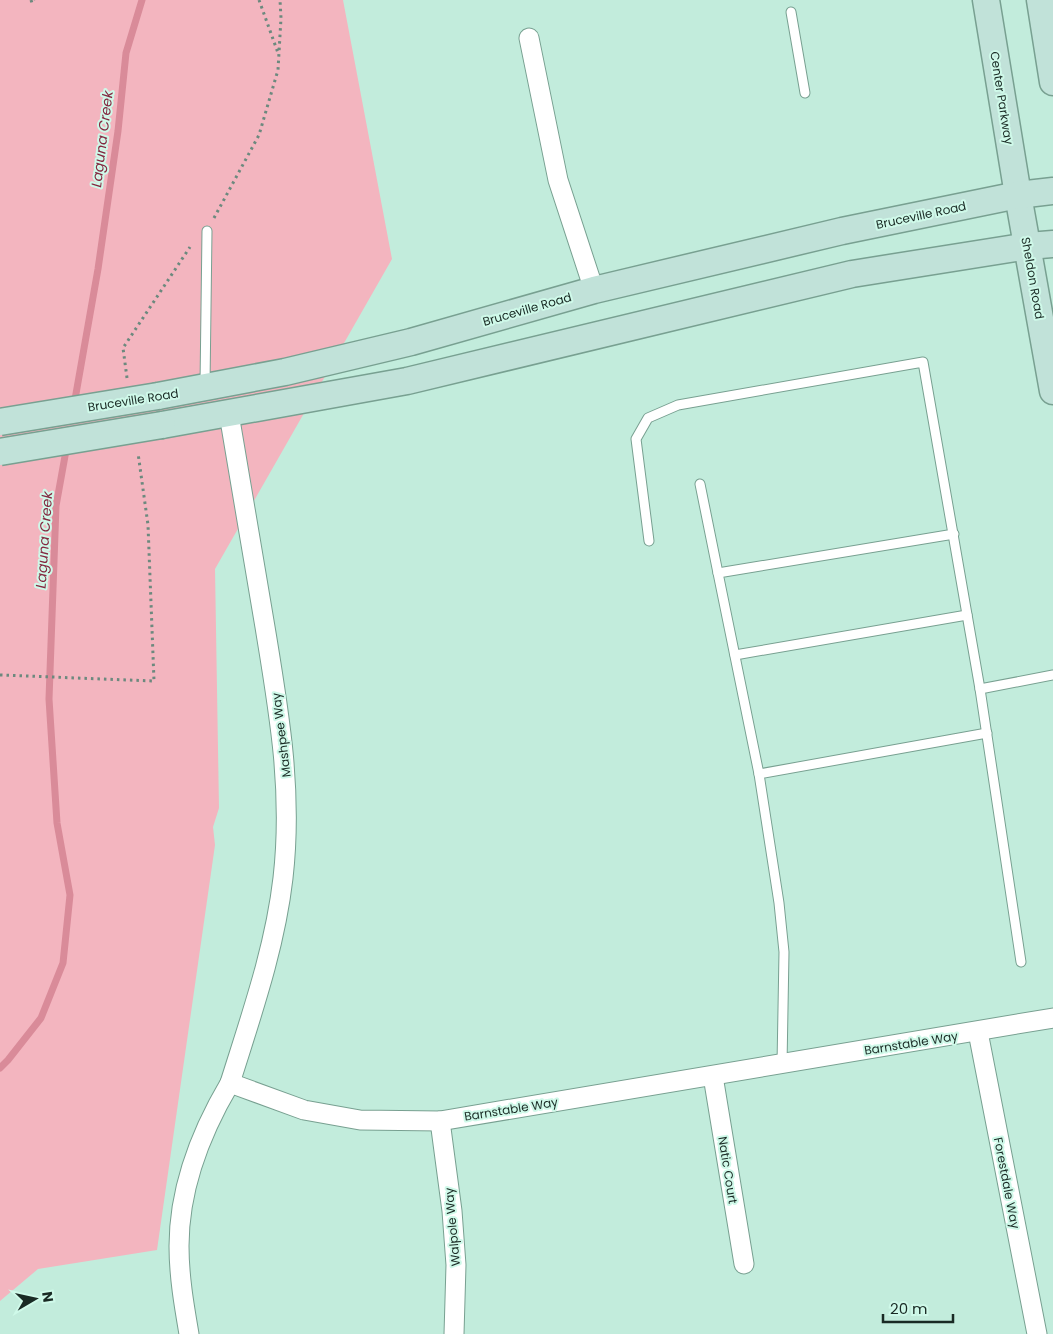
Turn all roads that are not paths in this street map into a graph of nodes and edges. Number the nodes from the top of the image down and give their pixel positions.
1 (986, 0) edge
2 (1040, 0) edge
3 (791, 12) dead end
4 (529, 38) dead end
5 (1053, 82) edge
6 (805, 93) dead end
7 (1053, 191) edge
8 (1018, 195) junction
9 (207, 231) road end
10 (1040, 245) edge
11 (594, 290) junction
12 (205, 388) junction
13 (1053, 391) edge
14 (230, 414) junction
15 (0, 422) edge
16 (0, 452) edge
17 (700, 484) dead end
18 (954, 534) junction
19 (649, 541) dead end
20 (718, 573) junction
21 (967, 616) junction
22 (735, 655) junction
23 (1053, 675) edge
24 (980, 689) junction
25 (987, 733) junction
26 (759, 774) junction
27 (1021, 962) dead end
28 (1053, 1018) edge
29 (978, 1032) junction
30 (782, 1065) junction
31 (713, 1076) junction
32 (230, 1083) junction
33 (440, 1121) junction
34 (744, 1264) dead end
35 (189, 1334) edge
36 (454, 1334) edge
37 (1037, 1334) edge

1 - 8 main road, Center Parkway
2 - 5 main road
3 - 6 lane
4 - 11 street
7 - 8 main road, Bruceville Road
8 - 10 main road, Sheldon Road
8 - 11 main road, Bruceville Road
9 - 12 lane
10 - 13 main road, Sheldon Road
10 - 14 main road
11 - 12 main road, Bruceville Road
12 - 15 main road, Bruceville Road, bridge
14 - 16 main road, bridge
14 - 32 street, Mashpee Way
17 - 20 lane
18 - 19 lane
18 - 20 lane
18 - 21 lane
20 - 22 lane
21 - 22 lane
21 - 24 lane
22 - 26 lane
23 - 24 lane
24 - 25 lane
25 - 26 lane
25 - 27 lane
26 - 30 lane
28 - 29 street, Barnstable Way
29 - 30 street, Barnstable Way
29 - 37 street, Forestdale Way
30 - 31 street, Barnstable Way
31 - 33 street, Barnstable Way
31 - 34 street, Natic Court
32 - 33 street, Barnstable Way
32 - 35 street
33 - 36 street, Walpole Way

